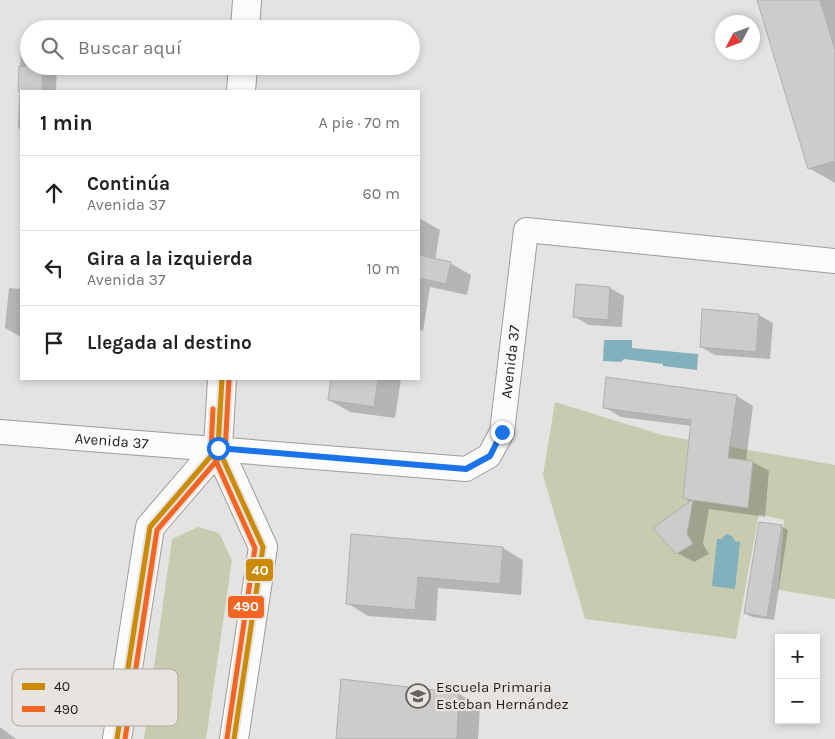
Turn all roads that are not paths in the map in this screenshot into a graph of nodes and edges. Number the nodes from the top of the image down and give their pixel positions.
1 (247, 0) edge
2 (246, 20) edge
3 (242, 75) edge
4 (241, 90) edge
5 (835, 261) edge
6 (222, 380) edge
7 (0, 432) edge
8 (218, 448) junction
9 (128, 669) edge
10 (119, 726) edge
11 (117, 739) edge
12 (234, 739) edge

1 - 2 street
3 - 4 street
5 - 8 street, Avenida 37
6 - 8 street
7 - 8 street, Avenida 37
8 - 9 street
8 - 12 street
10 - 11 street

